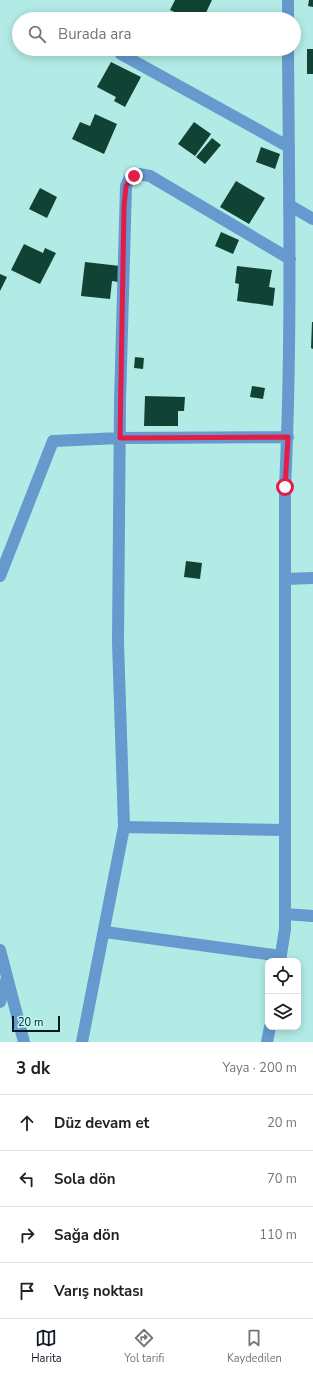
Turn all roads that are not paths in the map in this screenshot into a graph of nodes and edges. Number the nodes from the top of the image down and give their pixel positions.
1 (288, 0) edge
2 (288, 12) edge
3 (125, 56) edge
4 (288, 56) edge
5 (289, 146) junction
6 (289, 205) junction
7 (313, 219) edge
8 (290, 259) junction
9 (288, 437) junction
10 (120, 438) junction
11 (0, 576) edge
12 (313, 578) edge
13 (285, 579) junction
14 (124, 827) junction
15 (285, 830) junction
16 (285, 914) junction
17 (313, 916) edge
18 (105, 932) junction
19 (0, 950) edge
20 (281, 958) edge
21 (7, 976) junction
22 (0, 1002) edge
23 (269, 1030) edge
24 (24, 1042) edge
25 (82, 1042) edge
26 (267, 1042) edge

1 - 2 street
3 - 5 street
4 - 5 street
5 - 6 street
6 - 7 street
6 - 8 street
8 - 9 street
8 - 10 street
9 - 10 street
9 - 13 street
10 - 11 street
10 - 14 street
12 - 13 street
13 - 15 street
14 - 15 street
14 - 18 street
15 - 16 street
16 - 17 street
16 - 20 street
18 - 20 street
18 - 25 street
19 - 21 street
21 - 22 street
21 - 24 street
23 - 26 street

